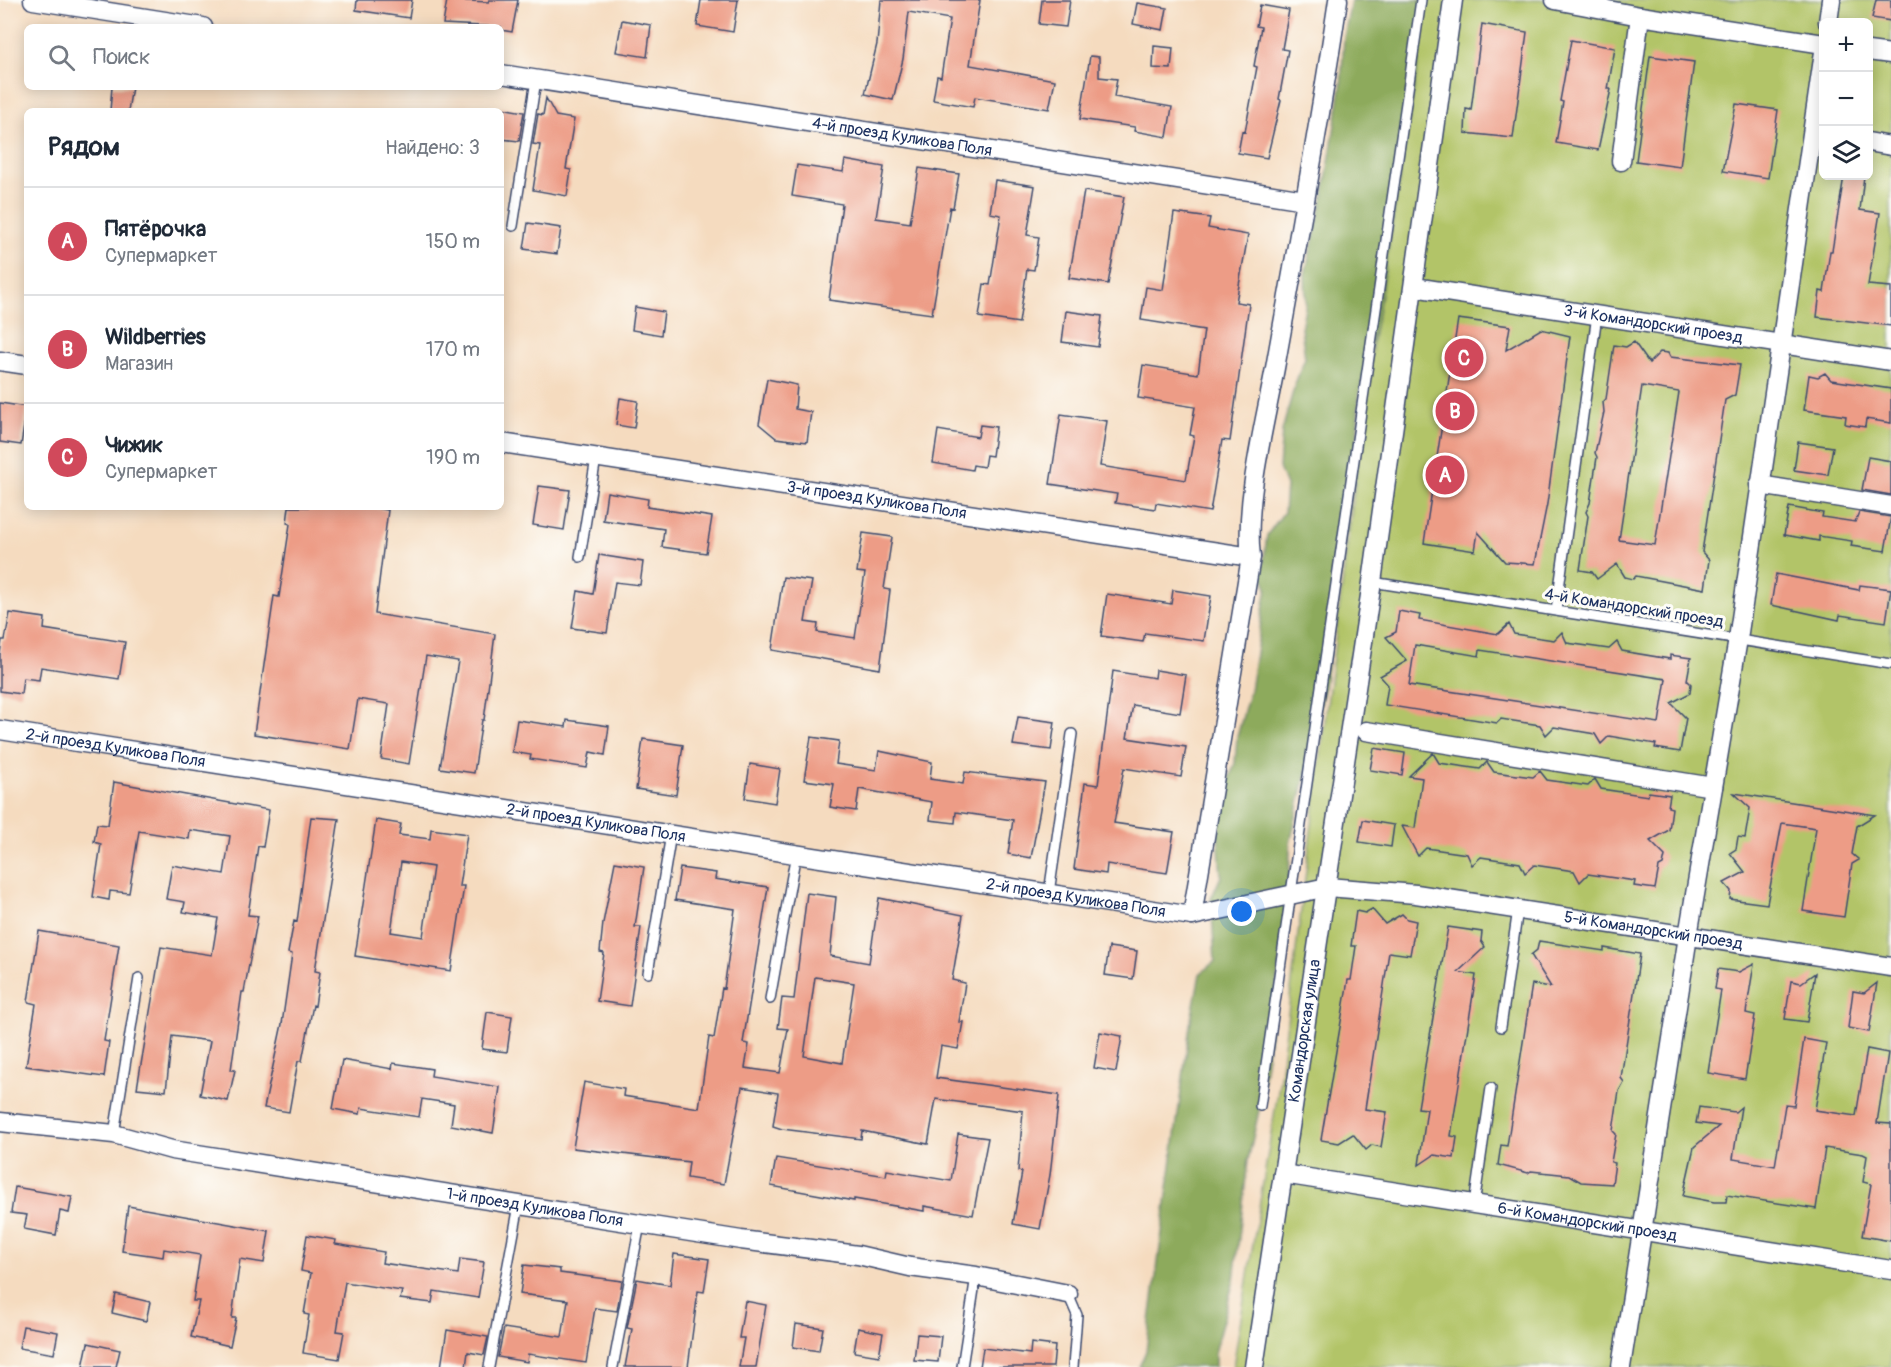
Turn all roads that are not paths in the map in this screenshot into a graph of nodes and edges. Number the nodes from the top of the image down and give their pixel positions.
1 (33, 0) edge
2 (1338, 0) edge
3 (1421, 0) edge
4 (1453, 0) edge
5 (1555, 0) edge
6 (1831, 0) edge
7 (1640, 16) junction
8 (1829, 18) edge
9 (184, 24) edge
10 (1819, 43) edge
11 (1873, 52) edge
12 (1891, 54) edge
13 (1823, 72) edge
14 (504, 75) edge
15 (536, 80) junction
16 (1818, 134) edge
17 (1873, 143) edge
18 (1891, 146) edge
19 (1621, 161) dead end
20 (1305, 200) junction
21 (513, 226) dead end
22 (1414, 287) junction
23 (1597, 315) junction
24 (1781, 344) junction
25 (0, 361) edge
26 (1891, 362) edge
27 (24, 365) edge
28 (504, 443) edge
29 (596, 458) junction
30 (1759, 485) junction
31 (1891, 506) edge
32 (1251, 557) junction
33 (580, 558) dead end
34 (1372, 582) junction
35 (1556, 610) junction
36 (1738, 639) junction
37 (1891, 664) edge
38 (0, 730) edge
39 (1366, 731) dead end
40 (1072, 734) dead end
41 (1713, 787) junction
42 (671, 834) junction
43 (796, 853) junction
44 (1327, 887) junction
45 (1049, 893) junction
46 (1289, 893) junction
47 (1518, 909) junction
48 (1192, 916) junction
49 (1688, 936) junction
50 (1891, 967) edge
51 (648, 973) dead end
52 (139, 978) dead end
53 (770, 999) dead end
54 (1501, 1027) dead end
55 (1491, 1088) dead end
56 (1260, 1106) dead end
57 (0, 1122) edge
58 (114, 1134) junction
59 (1283, 1174) junction
60 (519, 1205) junction
61 (1474, 1205) junction
62 (640, 1224) junction
63 (1643, 1232) junction
64 (1891, 1270) edge
65 (976, 1276) junction
66 (1068, 1294) joint
67 (489, 1367) edge
68 (613, 1367) edge
69 (962, 1367) edge
70 (1073, 1367) edge
71 (1254, 1367) edge
72 (1621, 1367) edge

1 - 9 street
2 - 20 street
3 - 46 lane
4 - 22 street, Командорская улица
5 - 7 street
6 - 8 street
7 - 10 street
7 - 19 street
11 - 12 street
13 - 16 street
14 - 15 street, 4-й проезд Куликова Поля
15 - 20 street, 4-й проезд Куликова Поля
15 - 21 lane
16 - 24 street
17 - 18 street
20 - 32 street
22 - 23 street, 3-й Командорский проезд
22 - 34 street, Командорская улица
23 - 24 street, 3-й Командорский проезд
23 - 35 lane
24 - 26 street, 3-й Командорский проезд
24 - 30 street
25 - 27 street
28 - 29 street, 3-й проезд Куликова Поля
29 - 32 street, 3-й проезд Куликова Поля
29 - 33 lane
30 - 31 street
30 - 36 street
32 - 48 street
34 - 35 lane, 4-й Командорский проезд
34 - 44 street, Командорская улица
35 - 36 lane, 4-й Командорский проезд
36 - 37 lane, 4-й Командорский проезд
36 - 41 street
38 - 42 street, 2-й проезд Куликова Поля
39 - 41 street
40 - 45 lane
41 - 49 street
42 - 43 street, 2-й проезд Куликова Поля
42 - 51 lane
43 - 45 street, 2-й проезд Куликова Поля
43 - 53 lane
44 - 46 street, 5-й Командорский проезд
44 - 47 street, 5-й Командорский проезд
44 - 59 street, Командорская улица
45 - 48 street, 2-й проезд Куликова Поля
46 - 48 street, 5-й Командорский проезд
46 - 56 lane
47 - 49 street, 5-й Командорский проезд
47 - 54 lane
49 - 50 street, 5-й Командорский проезд
49 - 63 street
52 - 58 lane
55 - 61 lane
57 - 58 street, 1-й проезд Куликова Поля
58 - 60 street, 1-й проезд Куликова Поля
59 - 61 street, 6-й Командорский проезд
59 - 71 street, Командорская улица
60 - 62 street, 1-й проезд Куликова Поля
60 - 67 lane
61 - 63 street, 6-й Командорский проезд
62 - 65 street, 1-й проезд Куликова Поля
62 - 68 lane
63 - 64 street, 6-й Командорский проезд
63 - 72 street
65 - 66 street, 1-й проезд Куликова Поля
65 - 69 lane
66 - 70 lane

